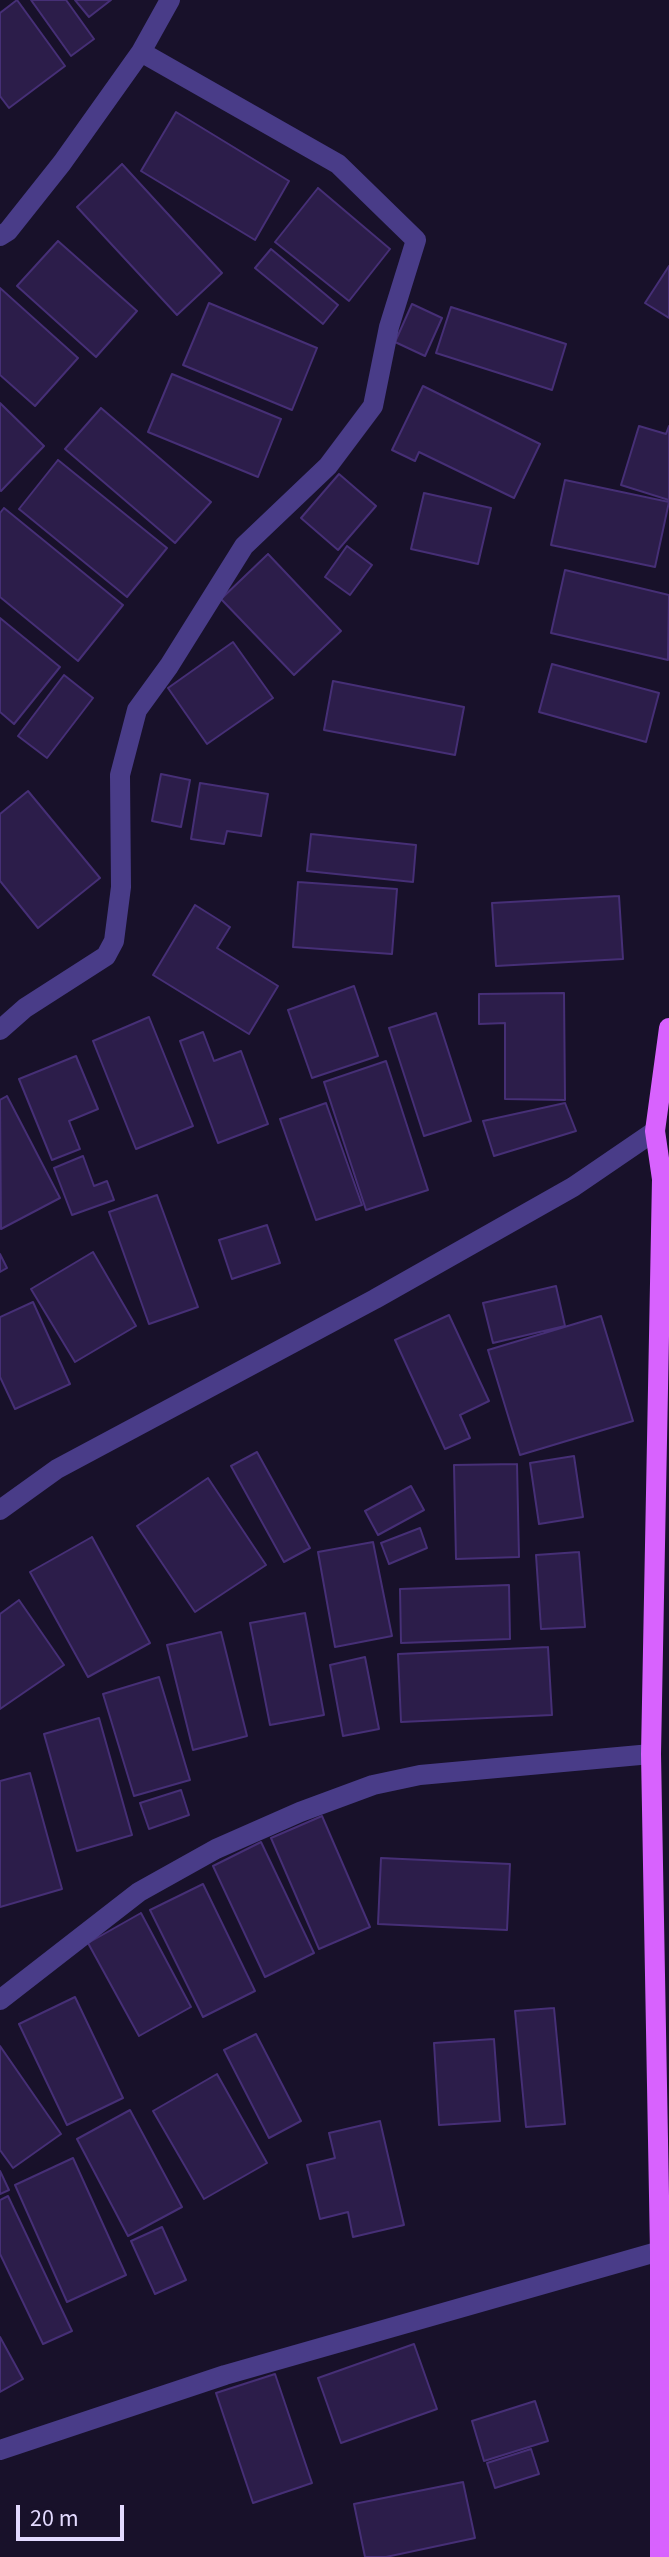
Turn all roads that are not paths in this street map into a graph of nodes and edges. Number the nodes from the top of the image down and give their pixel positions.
1 (170, 0) edge
2 (141, 52) junction
3 (0, 236) edge
4 (669, 1028) edge
5 (0, 1030) edge
6 (655, 1131) junction
7 (0, 1510) edge
8 (651, 1754) junction
9 (0, 2000) edge
10 (660, 2251) junction
11 (0, 2450) edge
12 (660, 2557) edge

1 - 2 street
2 - 3 street
2 - 5 street
4 - 6 main road
6 - 7 street
6 - 8 main road
8 - 9 street
8 - 10 main road
10 - 11 street
10 - 12 main road

